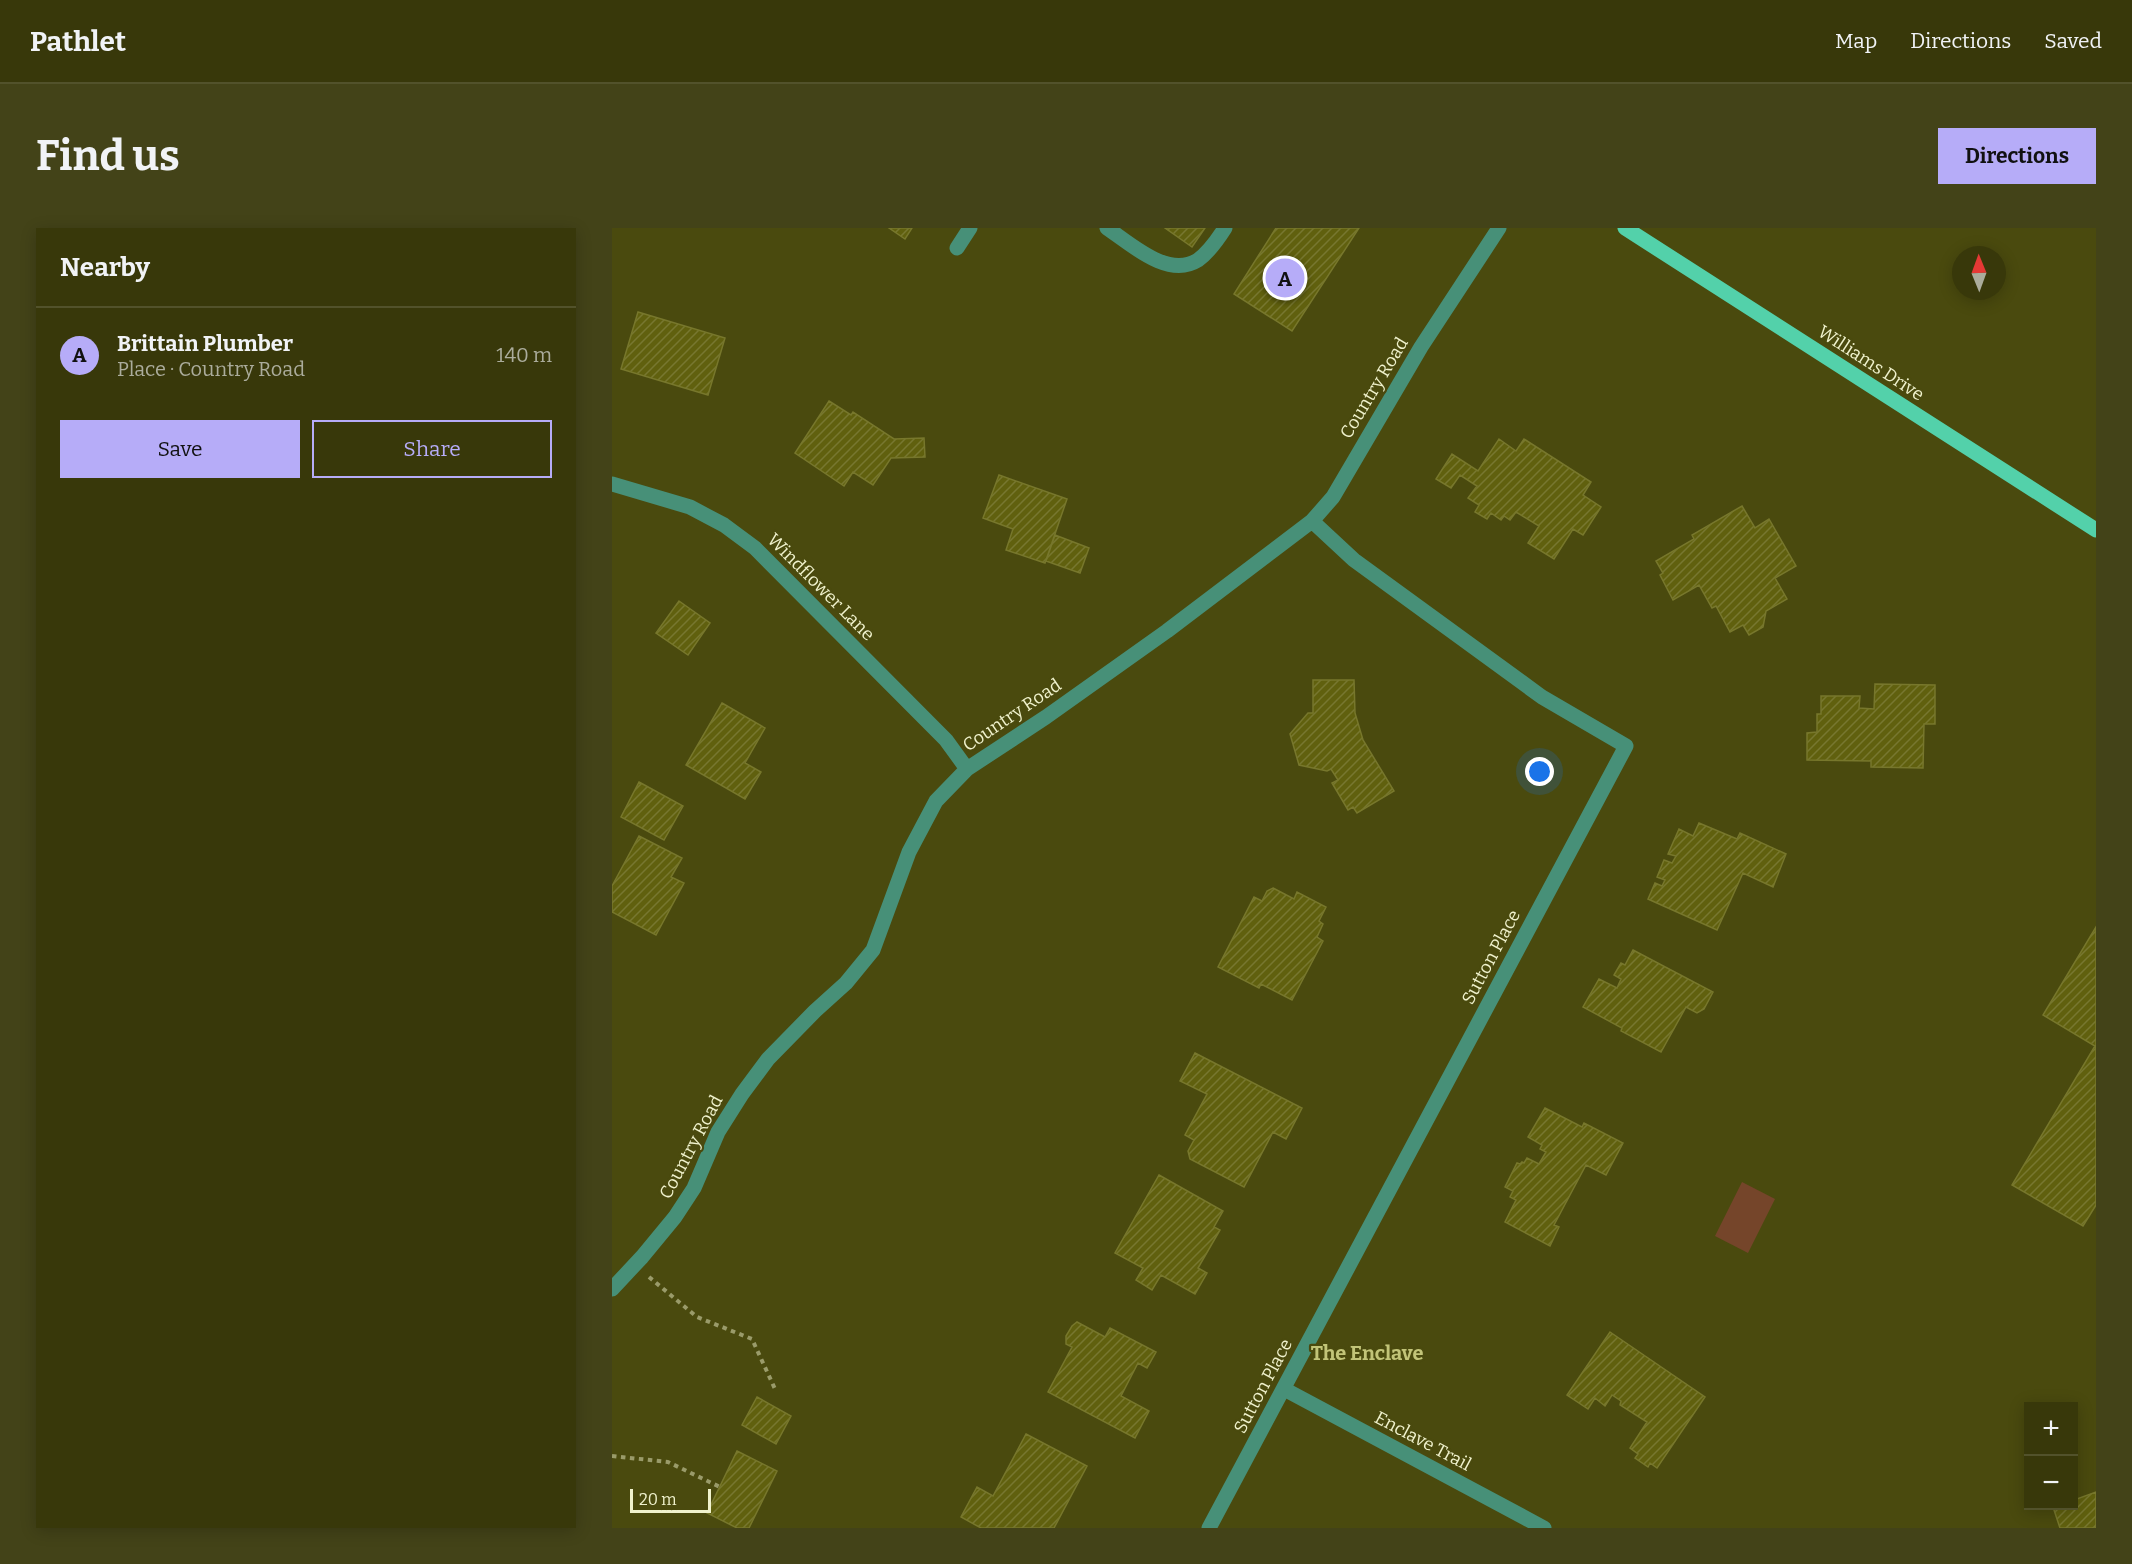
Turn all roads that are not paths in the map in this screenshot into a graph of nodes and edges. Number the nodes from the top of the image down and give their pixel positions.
1 (970, 228) edge
2 (1107, 228) edge
3 (1225, 228) edge
4 (1499, 228) edge
5 (1625, 228) edge
6 (957, 248) dead end
7 (612, 484) edge
8 (1312, 521) junction
9 (2096, 530) edge
10 (967, 769) junction
11 (612, 1289) edge
12 (1284, 1389) junction
13 (1209, 1528) edge
14 (1544, 1528) edge

1 - 6 street
2 - 3 street
4 - 8 street, Country Road
5 - 9 main road, Williams Drive
7 - 10 street, Windflower Lane
8 - 10 street, Country Road
8 - 12 street, Sutton Place
10 - 11 street, Country Road
12 - 13 street, Sutton Place
12 - 14 street, Enclave Trail

